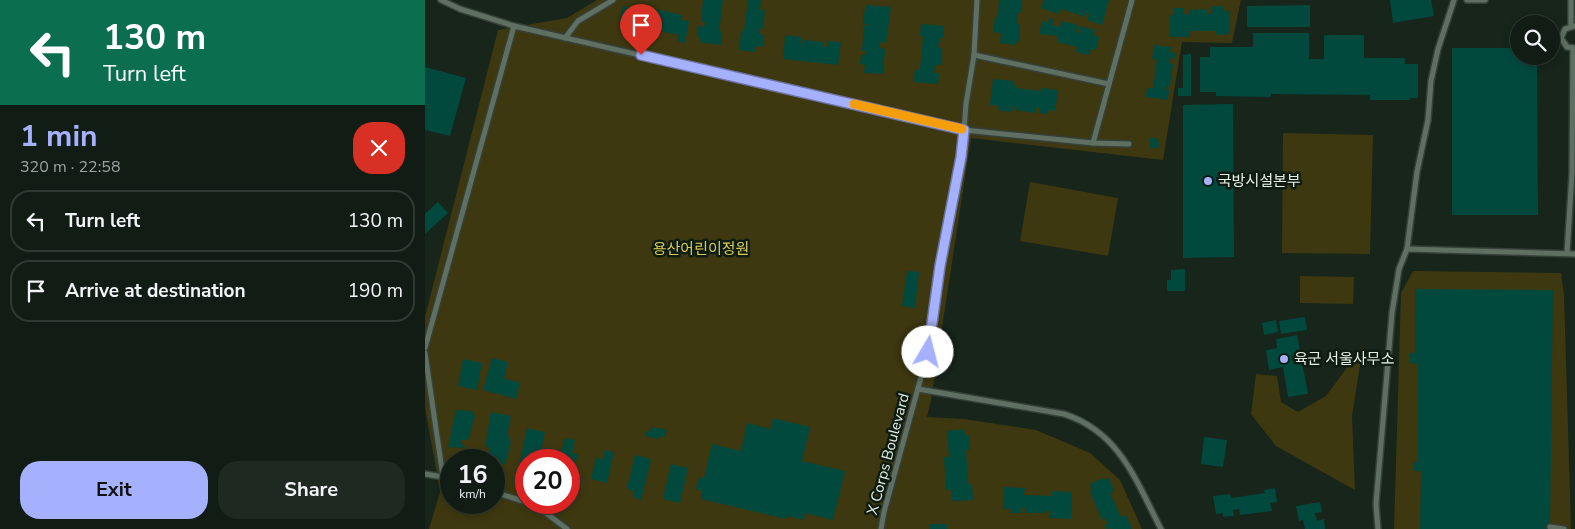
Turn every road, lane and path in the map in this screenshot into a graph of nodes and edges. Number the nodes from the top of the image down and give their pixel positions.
1 (441, 0) edge
2 (613, 0) edge
3 (977, 0) edge
4 (1132, 0) edge
5 (1454, 0) edge
6 (1467, 0) edge
7 (1485, 0) edge
8 (1571, 0) edge
9 (514, 26) junction
10 (1573, 26) edge
11 (565, 38) junction
12 (1574, 48) edge
13 (974, 55) junction
14 (1109, 84) junction
15 (964, 130) junction
16 (1093, 143) junction
17 (1129, 144) dead end
18 (1407, 249) junction
19 (1567, 253) junction
20 (1575, 254) edge
21 (425, 348) edge
22 (425, 353) edge
23 (918, 390) junction
24 (440, 456) edge
25 (425, 474) edge
26 (440, 476) edge
27 (547, 514) edge
28 (1550, 527) dead end
29 (567, 529) edge
30 (881, 529) edge
31 (1161, 529) edge
32 (1378, 529) edge
33 (1563, 529) edge

1 - 9 lane
2 - 11 lane
3 - 13 lane, X Corps Boulevard
4 - 14 lane
5 - 18 lane
6 - 7 lane
8 - 10 lane
9 - 11 lane
9 - 21 lane
10 - 12 lane
11 - 15 lane
12 - 19 lane
13 - 14 lane
13 - 15 lane, X Corps Boulevard
14 - 16 lane
15 - 16 lane
15 - 23 lane, X Corps Boulevard
16 - 17 lane
18 - 19 lane
18 - 32 lane
19 - 20 lane
22 - 24 lane
23 - 30 lane, X Corps Boulevard
23 - 31 lane
25 - 26 lane
27 - 29 lane
28 - 33 lane

